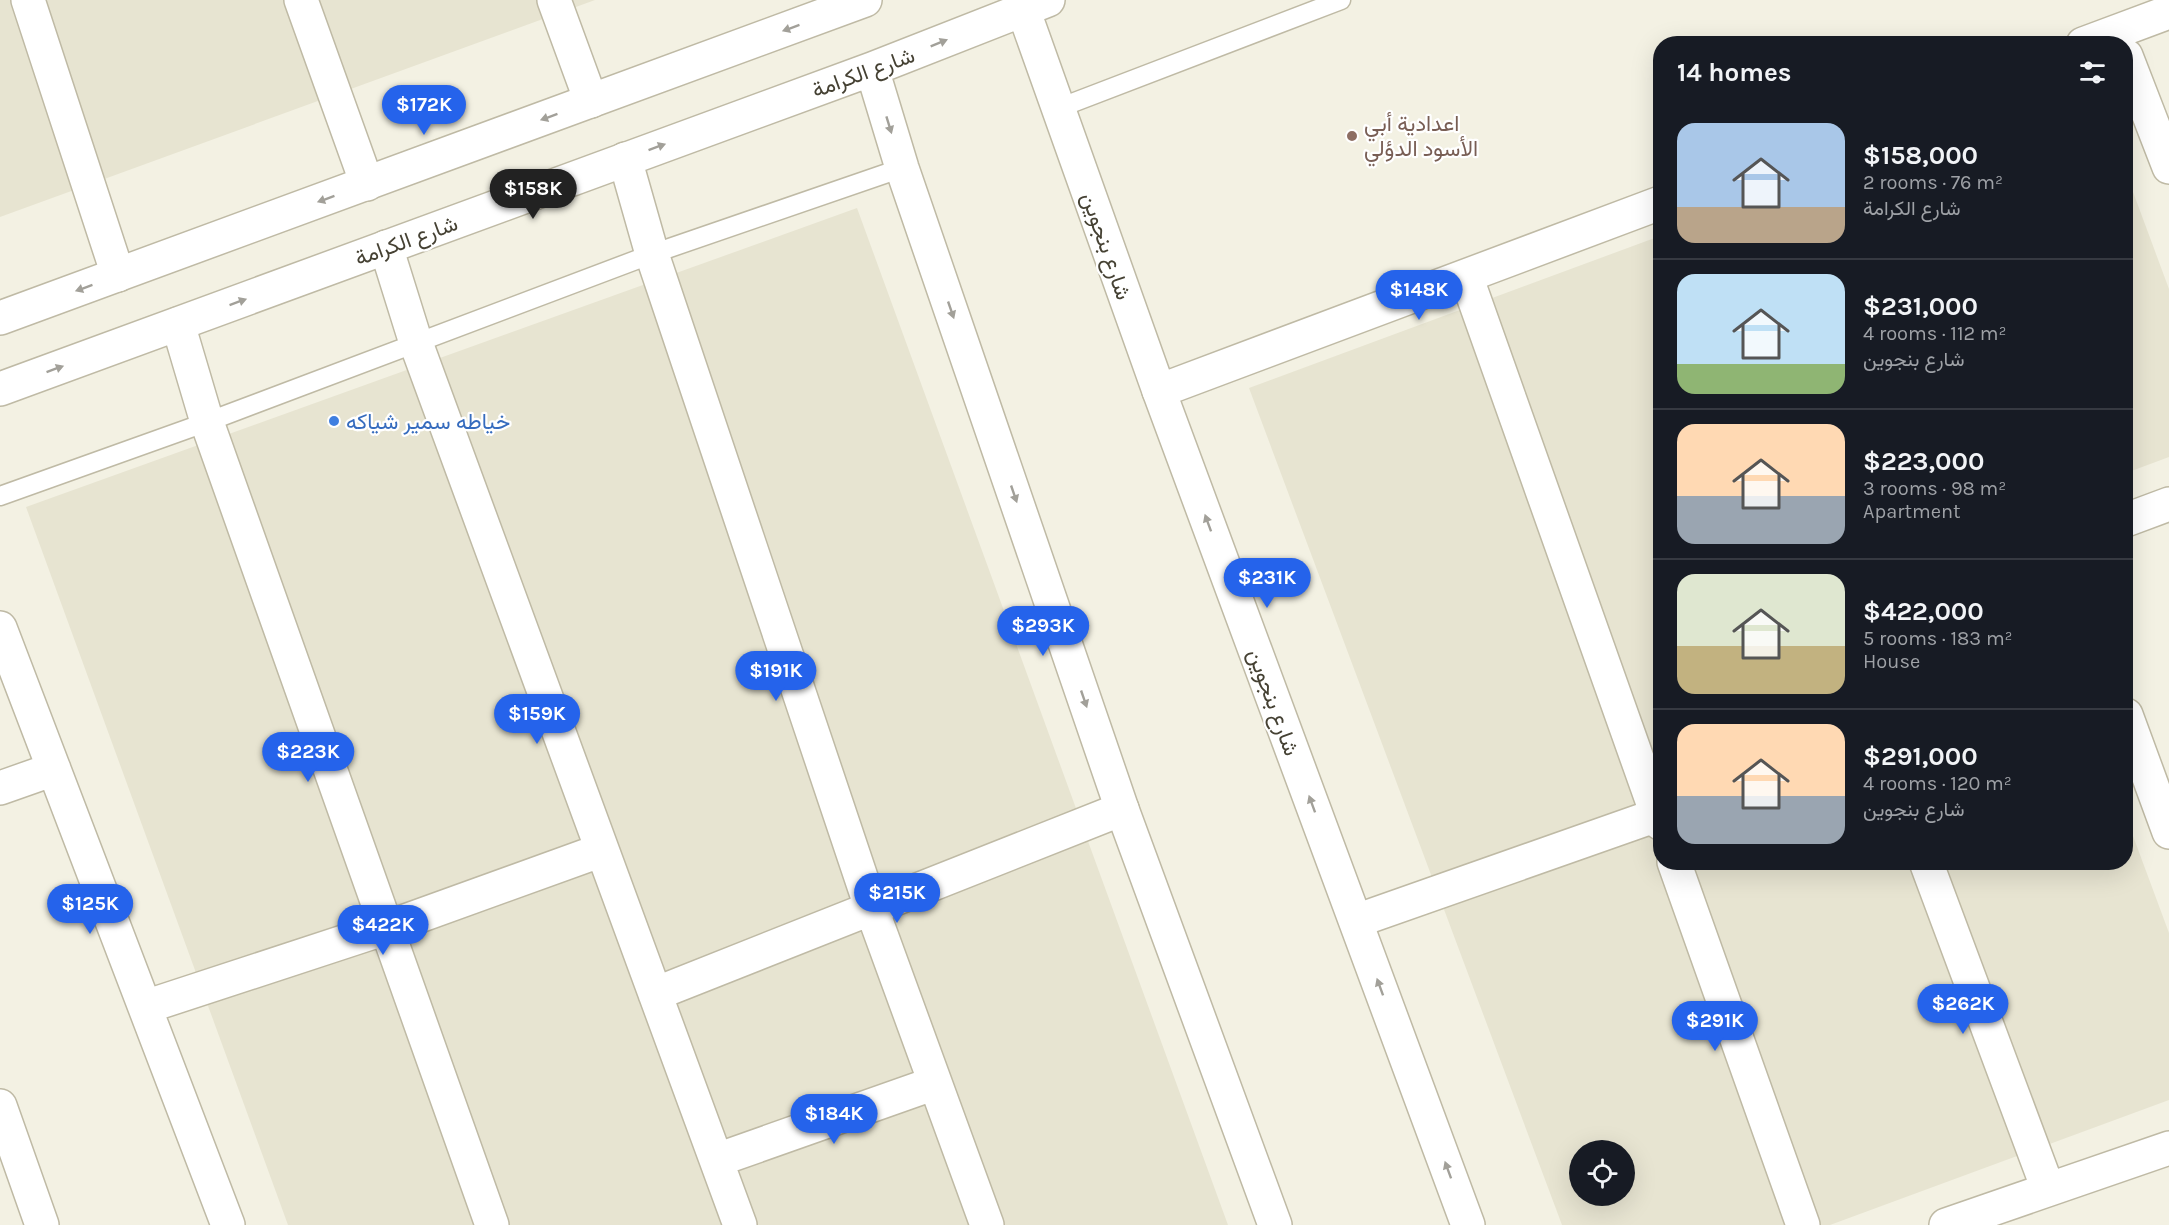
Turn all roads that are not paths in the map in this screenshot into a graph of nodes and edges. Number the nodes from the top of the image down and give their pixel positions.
1 (28, 0) edge
2 (301, 0) edge
3 (554, 0) edge
4 (865, 0) edge
5 (1341, 0) edge
6 (1035, 5) edge
7 (829, 7) edge
8 (2169, 12) edge
9 (2133, 36) edge
10 (872, 69) junction
11 (2133, 75) edge
12 (591, 101) junction
13 (1059, 108) junction
14 (625, 159) junction
15 (2169, 167) edge
16 (902, 168) junction
17 (367, 184) junction
18 (1653, 205) edge
19 (386, 247) junction
20 (652, 254) junction
21 (118, 275) junction
22 (1466, 276) junction
23 (0, 318) edge
24 (178, 324) junction
25 (416, 343) junction
26 (0, 389) edge
27 (1159, 392) junction
28 (207, 422) junction
29 (0, 496) edge
30 (2169, 504) edge
31 (2133, 517) edge
32 (0, 628) edge
33 (2133, 734) edge
34 (54, 769) junction
35 (0, 788) edge
36 (1653, 798) edge
37 (1122, 809) junction
38 (1653, 820) edge
39 (2169, 832) edge
40 (602, 850) junction
41 (1677, 870) edge
42 (1929, 870) edge
43 (871, 907) junction
44 (1356, 921) junction
45 (386, 928) junction
46 (655, 994) junction
47 (145, 1007) junction
48 (935, 1083) junction
49 (0, 1106) edge
50 (2169, 1148) edge
51 (717, 1160) junction
52 (2048, 1189) junction
53 (42, 1225) edge
54 (228, 1225) edge
55 (492, 1225) edge
56 (740, 1225) edge
57 (987, 1225) edge
58 (1275, 1225) edge
59 (1468, 1225) edge
60 (1803, 1225) edge
61 (1946, 1225) edge

1 - 21 street
2 - 17 street
3 - 12 street
4 - 7 street
5 - 13 lane
10 -> 6 street, شارع الكرامة
6 - 13 street, شارع بنجوين
7 -> 12 street
8 - 9 street
14 -> 10 street, شارع الكرامة
10 -> 16 street
11 - 15 street
12 -> 17 street
13 - 27 street, شارع بنجوين
14 - 19 street, شارع الكرامة
14 - 20 street
16 - 20 lane
16 -> 37 street
17 -> 21 street
18 - 22 street
24 -> 19 street, شارع الكرامة
19 - 25 street
20 - 25 lane
20 - 43 street
21 -> 23 street
22 - 27 street
22 - 36 street
26 -> 24 street, شارع الكرامة
24 - 28 street
25 - 28 lane
25 - 40 street
44 -> 27 street, شارع بنجوين
28 - 29 lane
28 - 45 street
30 - 31 street
32 - 34 street
33 - 39 street
34 - 35 street
34 - 47 street
37 - 43 street
37 - 58 street
38 - 44 street
40 - 45 street
40 - 46 street
41 - 60 street
42 - 52 street
43 - 46 street
43 - 48 street
59 -> 44 street, شارع بنجوين
45 - 47 street
45 - 55 street
46 - 51 street
47 - 54 street
48 - 51 street
48 - 57 street
49 - 53 street
50 - 52 street
51 - 56 street
52 - 61 street

